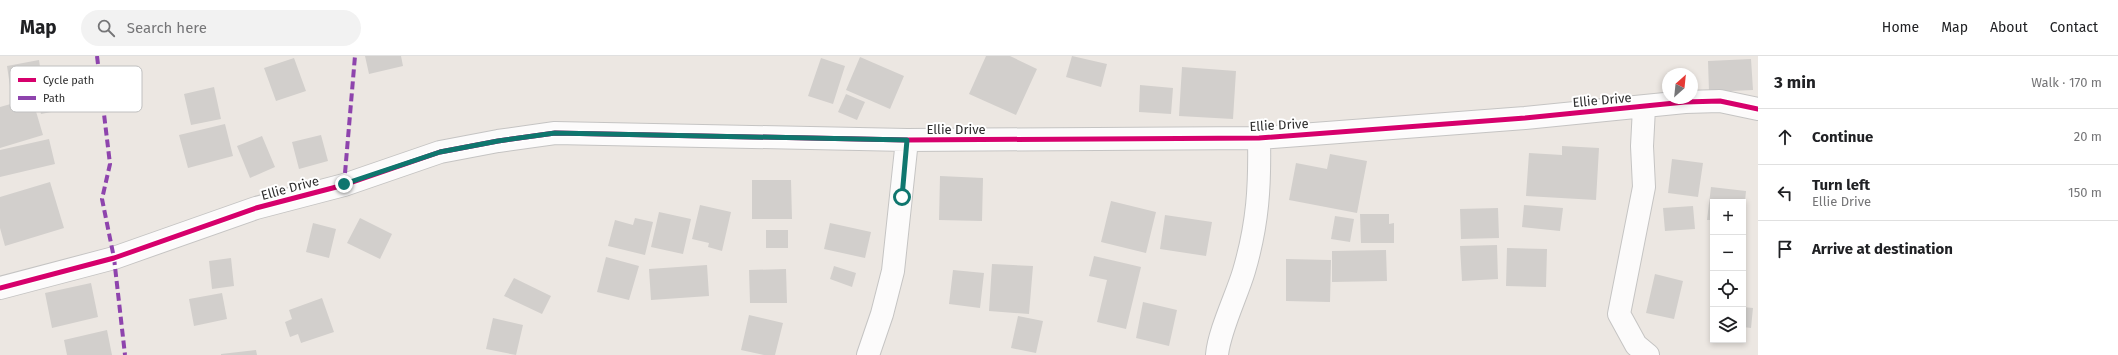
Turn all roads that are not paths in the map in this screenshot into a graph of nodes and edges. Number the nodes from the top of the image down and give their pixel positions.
1 (1644, 108) junction
2 (1758, 109) edge
3 (1259, 138) junction
4 (907, 140) junction
5 (0, 288) edge
6 (868, 355) edge
7 (1217, 355) edge
8 (1648, 355) edge

1 - 2 street, Ellie Drive
1 - 3 street, Ellie Drive
1 - 8 street
3 - 4 street, Ellie Drive
3 - 7 street
4 - 5 street, Ellie Drive
4 - 6 street

